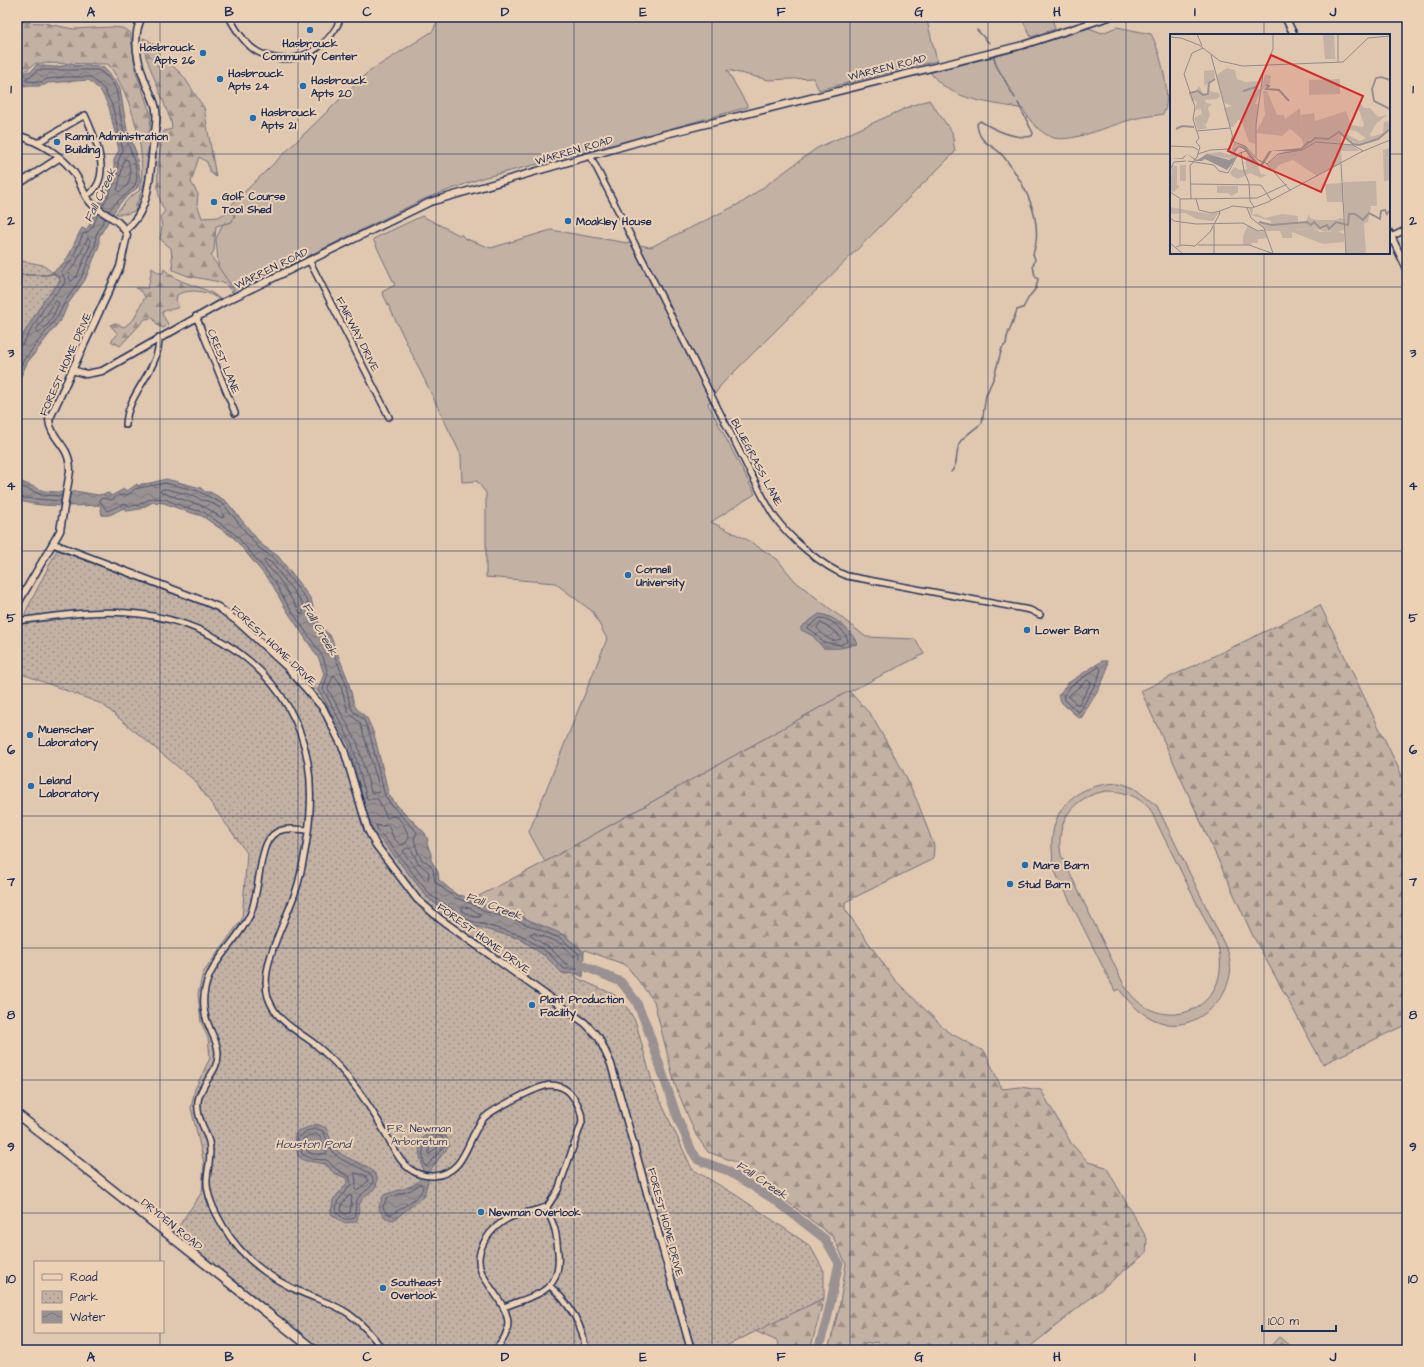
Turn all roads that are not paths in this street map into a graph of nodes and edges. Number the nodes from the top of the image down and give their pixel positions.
1 (142, 17) edge
2 (229, 17) edge
3 (341, 17) edge
4 (1109, 17) edge
5 (1285, 17) edge
6 (1294, 34) edge
7 (17, 135) edge
8 (37, 143) junction
9 (591, 157) junction
10 (59, 158) junction
11 (17, 185) edge
12 (86, 196) junction
13 (1407, 229) edge
14 (125, 230) junction
15 (1390, 234) edge
16 (309, 260) junction
17 (1407, 269) edge
18 (196, 316) junction
19 (159, 337) junction
20 (72, 370) junction
21 (234, 413) dead end
22 (389, 417) dead end
23 (126, 425) dead end
24 (54, 544) junction
25 (17, 605) edge
26 (1040, 615) dead end
27 (17, 621) edge
28 (307, 830) junction
29 (17, 1114) edge
30 (547, 1207) junction
31 (550, 1286) junction
32 (504, 1307) junction
33 (314, 1350) edge
34 (383, 1350) edge
35 (495, 1350) edge
36 (585, 1350) edge
37 (691, 1350) edge

1 - 14 street
2 - 3 street
4 - 9 street, WARREN ROAD
5 - 6 street
7 - 8 street
8 - 10 street
8 - 12 street
9 - 16 street, WARREN ROAD
9 - 26 street, BLUEGRASS LANE
10 - 11 street
10 - 12 street
12 - 14 street
13 - 15 street
14 - 20 street, FOREST HOME DRIVE
15 - 17 street
16 - 18 street, WARREN ROAD
16 - 22 street, FAIRWAY DRIVE
18 - 19 street, WARREN ROAD
18 - 21 street, CREST LANE
19 - 20 street, WARREN ROAD
19 - 23 street
20 - 24 street, FOREST HOME DRIVE
24 - 25 street
24 - 37 street, FOREST HOME DRIVE
27 - 28 street
28 - 30 street
28 - 34 street
29 - 33 main road, DRYDEN ROAD
30 - 31 street
30 - 32 street
31 - 32 street
31 - 36 street
32 - 35 street

